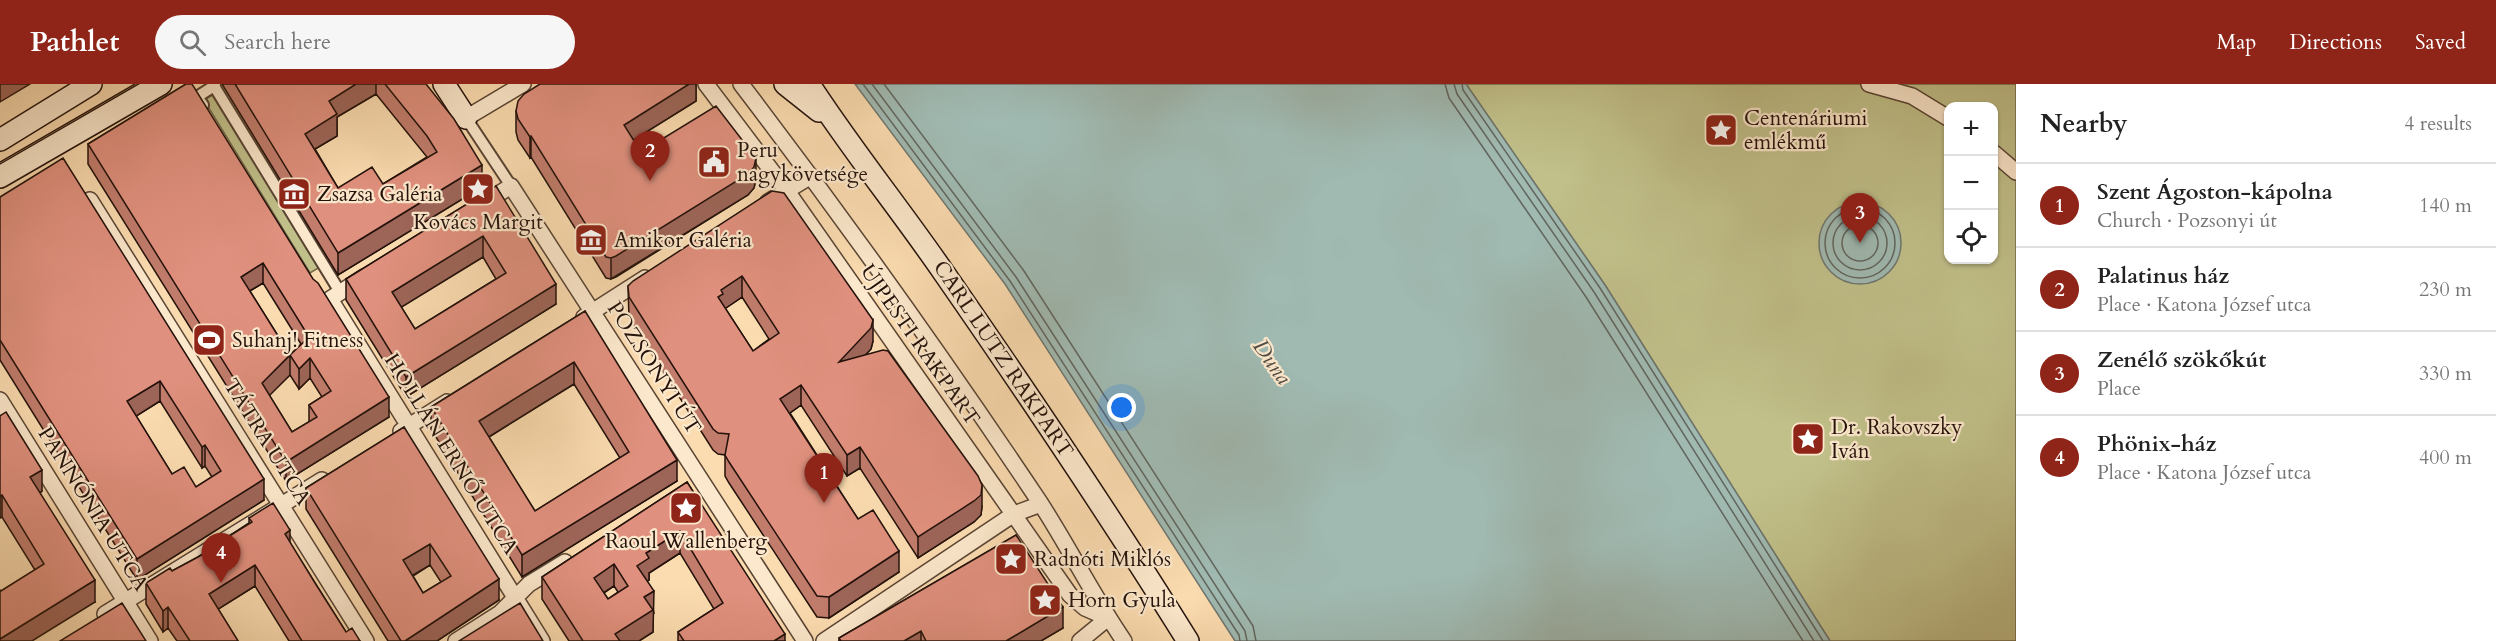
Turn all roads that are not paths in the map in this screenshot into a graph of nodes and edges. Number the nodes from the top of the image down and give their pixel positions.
1 (91, 84) edge
2 (161, 84) edge
3 (444, 84) edge
4 (523, 84) edge
5 (706, 84) edge
6 (741, 84) edge
7 (785, 84) edge
8 (809, 84) edge
9 (1869, 84) edge
10 (214, 85) edge
11 (1944, 116) edge
12 (210, 117) edge
13 (466, 118) junction
14 (836, 125) junction
15 (0, 141) edge
16 (1997, 156) edge
17 (2016, 172) edge
18 (811, 176) junction
19 (0, 177) edge
20 (511, 186) junction
21 (83, 190) edge
22 (787, 191) junction
23 (758, 208) edge
24 (473, 210) edge
25 (379, 268) edge
26 (662, 268) edge
27 (330, 295) junction
28 (592, 312) junction
29 (573, 324) edge
30 (457, 396) edge
31 (0, 400) edge
32 (4, 416) edge
33 (409, 426) junction
34 (384, 441) edge
35 (338, 470) edge
36 (1041, 504) junction
37 (281, 505) junction
38 (1014, 514) junction
39 (580, 553) edge
40 (515, 599) junction
41 (126, 602) junction
42 (1108, 618) junction
43 (90, 624) edge
44 (150, 641) edge
45 (366, 641) edge
46 (456, 641) edge
47 (542, 641) edge
48 (805, 641) edge
49 (824, 641) edge
50 (1080, 641) edge
51 (1124, 641) edge
52 (1188, 641) edge

1 - 15 main road
2 - 19 main road
3 - 13 main road
4 - 13 street
5 - 22 street, ÚJPESTI RAKPART
6 - 18 street, ÚJPESTI RAKPART
7 - 14 main road
8 - 14 main road, CARL LUTZ RAKPART
9 - 11 street
10 - 12 street, HOLLÁN ERNŐ UTCA
10 - 27 street, HOLLÁN ERNŐ UTCA
13 - 20 street, POZSONYI ÚT
14 - 52 main road, CARL LUTZ RAKPART
16 - 17 street
18 - 22 street
18 - 36 street, ÚJPESTI RAKPART
20 - 24 street
20 - 28 street, POZSONYI ÚT
21 - 37 street, TÁTRA UTCA
22 - 23 street
22 - 38 street, ÚJPESTI RAKPART
25 - 27 street
26 - 28 street
27 - 33 street, HOLLÁN ERNŐ UTCA
28 - 29 street
28 - 48 street, POZSONYI ÚT
30 - 33 street
31 - 32 street, PANNÓNIA UTCA
32 - 41 street, PANNÓNIA UTCA
33 - 34 street
33 - 40 street, HOLLÁN ERNŐ UTCA
35 - 37 street
36 - 38 street
36 - 42 street, ÚJPESTI RAKPART
37 - 41 street
37 - 45 street, TÁTRA UTCA
38 - 42 street, ÚJPESTI RAKPART
38 - 49 street
39 - 40 street
40 - 46 street
40 - 47 street, HOLLÁN ERNŐ UTCA
41 - 43 street
41 - 44 street, PANNÓNIA UTCA
42 - 50 street
42 - 51 street, ÚJPESTI RAKPART

